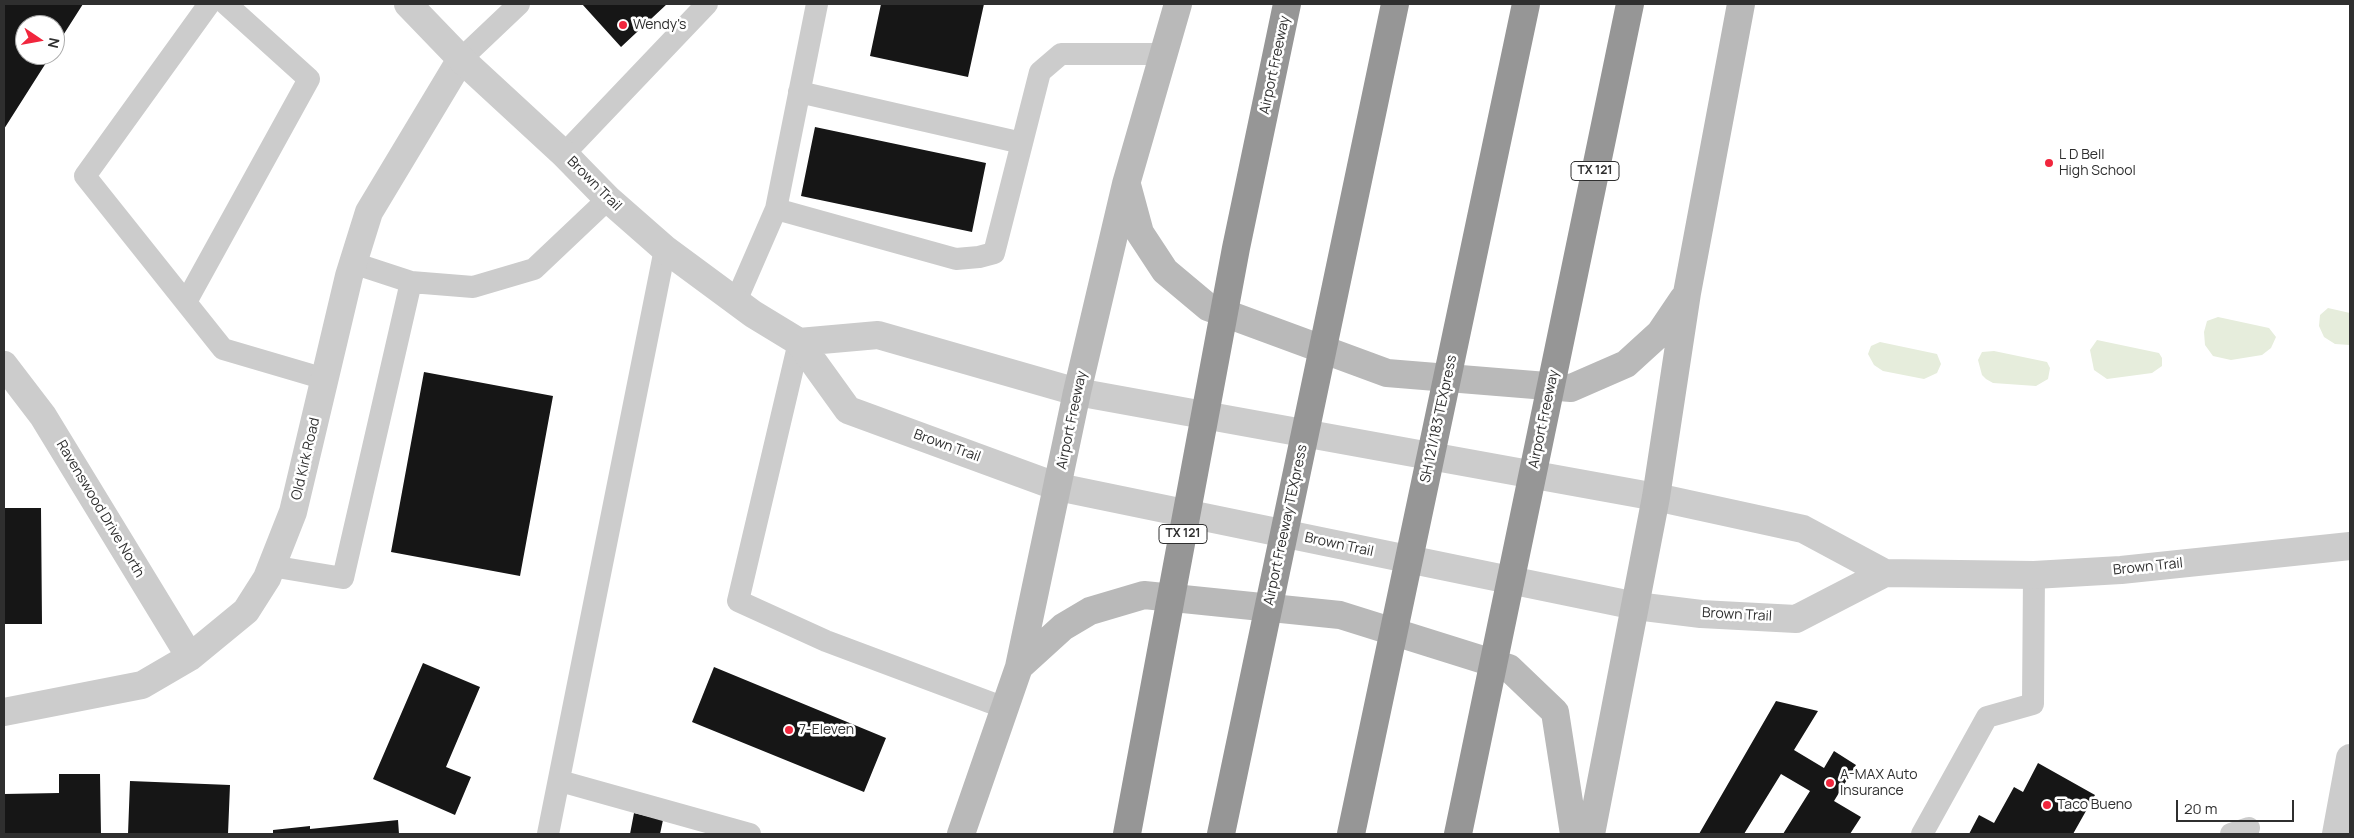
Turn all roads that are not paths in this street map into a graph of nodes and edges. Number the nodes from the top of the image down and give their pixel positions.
1 (209, 4) edge
2 (226, 4) edge
3 (408, 4) edge
4 (519, 4) edge
5 (707, 4) edge
6 (817, 4) edge
7 (1178, 4) edge
8 (1287, 4) edge
9 (1395, 4) edge
10 (1526, 4) edge
11 (1630, 4) edge
12 (1741, 4) edge
13 (1164, 54) junction
14 (462, 59) junction
15 (799, 92) junction
16 (1022, 144) junction
17 (564, 154) junction
18 (1126, 184) junction
19 (608, 199) junction
20 (776, 209) junction
21 (665, 249) junction
22 (353, 263) junction
23 (412, 282) junction
24 (1687, 293) junction
25 (736, 301) junction
26 (186, 302) junction
27 (799, 342) junction
28 (4, 365) edge
29 (324, 379) junction
30 (1077, 392) junction
31 (1058, 487) junction
32 (1656, 497) junction
33 (2350, 546) edge
34 (272, 566) junction
35 (1885, 572) junction
36 (2034, 575) junction
37 (1636, 606) junction
38 (190, 657) junction
39 (1019, 667) junction
40 (1005, 708) junction
41 (4, 712) edge
42 (2350, 758) edge
43 (560, 781) junction
44 (1126, 829) edge
45 (548, 834) edge
46 (750, 834) edge
47 (961, 834) edge
48 (1221, 834) edge
49 (1351, 834) edge
50 (1458, 834) edge
51 (1574, 834) edge
52 (1591, 834) edge
53 (1922, 834) edge
54 (2336, 834) edge

1 - 26 lane
2 - 26 lane
3 - 14 street, Brown Trail
4 - 14 lane
5 - 17 lane
6 - 15 lane
7 - 13 main road, Airport Freeway
8 - 44 highway, Airport Freeway / TX 121
9 - 48 highway, Airport Freeway TEXpress
10 - 49 highway, SH 121/183 TEXpress
11 - 50 highway, Airport Freeway / TX 121
12 - 24 main road
13 - 16 lane
13 - 18 main road, Airport Freeway
14 - 17 street, Brown Trail
14 - 22 street, Old Kirk Road
15 - 16 lane
15 - 20 lane
16 - 20 lane
17 - 19 street, Brown Trail
18 - 24 main road
18 - 30 main road, Airport Freeway
19 - 21 street, Brown Trail
19 - 23 lane
20 - 25 lane
21 - 25 street, Brown Trail
21 - 43 lane
22 - 23 lane
22 - 29 street, Old Kirk Road
23 - 34 lane
24 - 32 main road
25 - 27 street, Brown Trail
26 - 29 lane
27 - 30 street, Brown Trail
27 - 31 street, Brown Trail
27 - 40 lane
28 - 38 street, Ravenswood Drive North
29 - 34 street, Old Kirk Road
30 - 31 main road, Airport Freeway
30 - 32 street, Brown Trail
31 - 37 street, Brown Trail
31 - 39 main road, Airport Freeway
32 - 35 street, Brown Trail
32 - 37 main road
33 - 36 street, Brown Trail
34 - 38 street, Old Kirk Road
35 - 36 street, Brown Trail
35 - 37 street, Brown Trail
36 - 53 lane
37 - 52 main road
38 - 41 street, Old Kirk Road
39 - 40 main road, Airport Freeway
39 - 51 main road
40 - 47 main road, Airport Freeway
42 - 54 street
43 - 45 lane
43 - 46 lane

